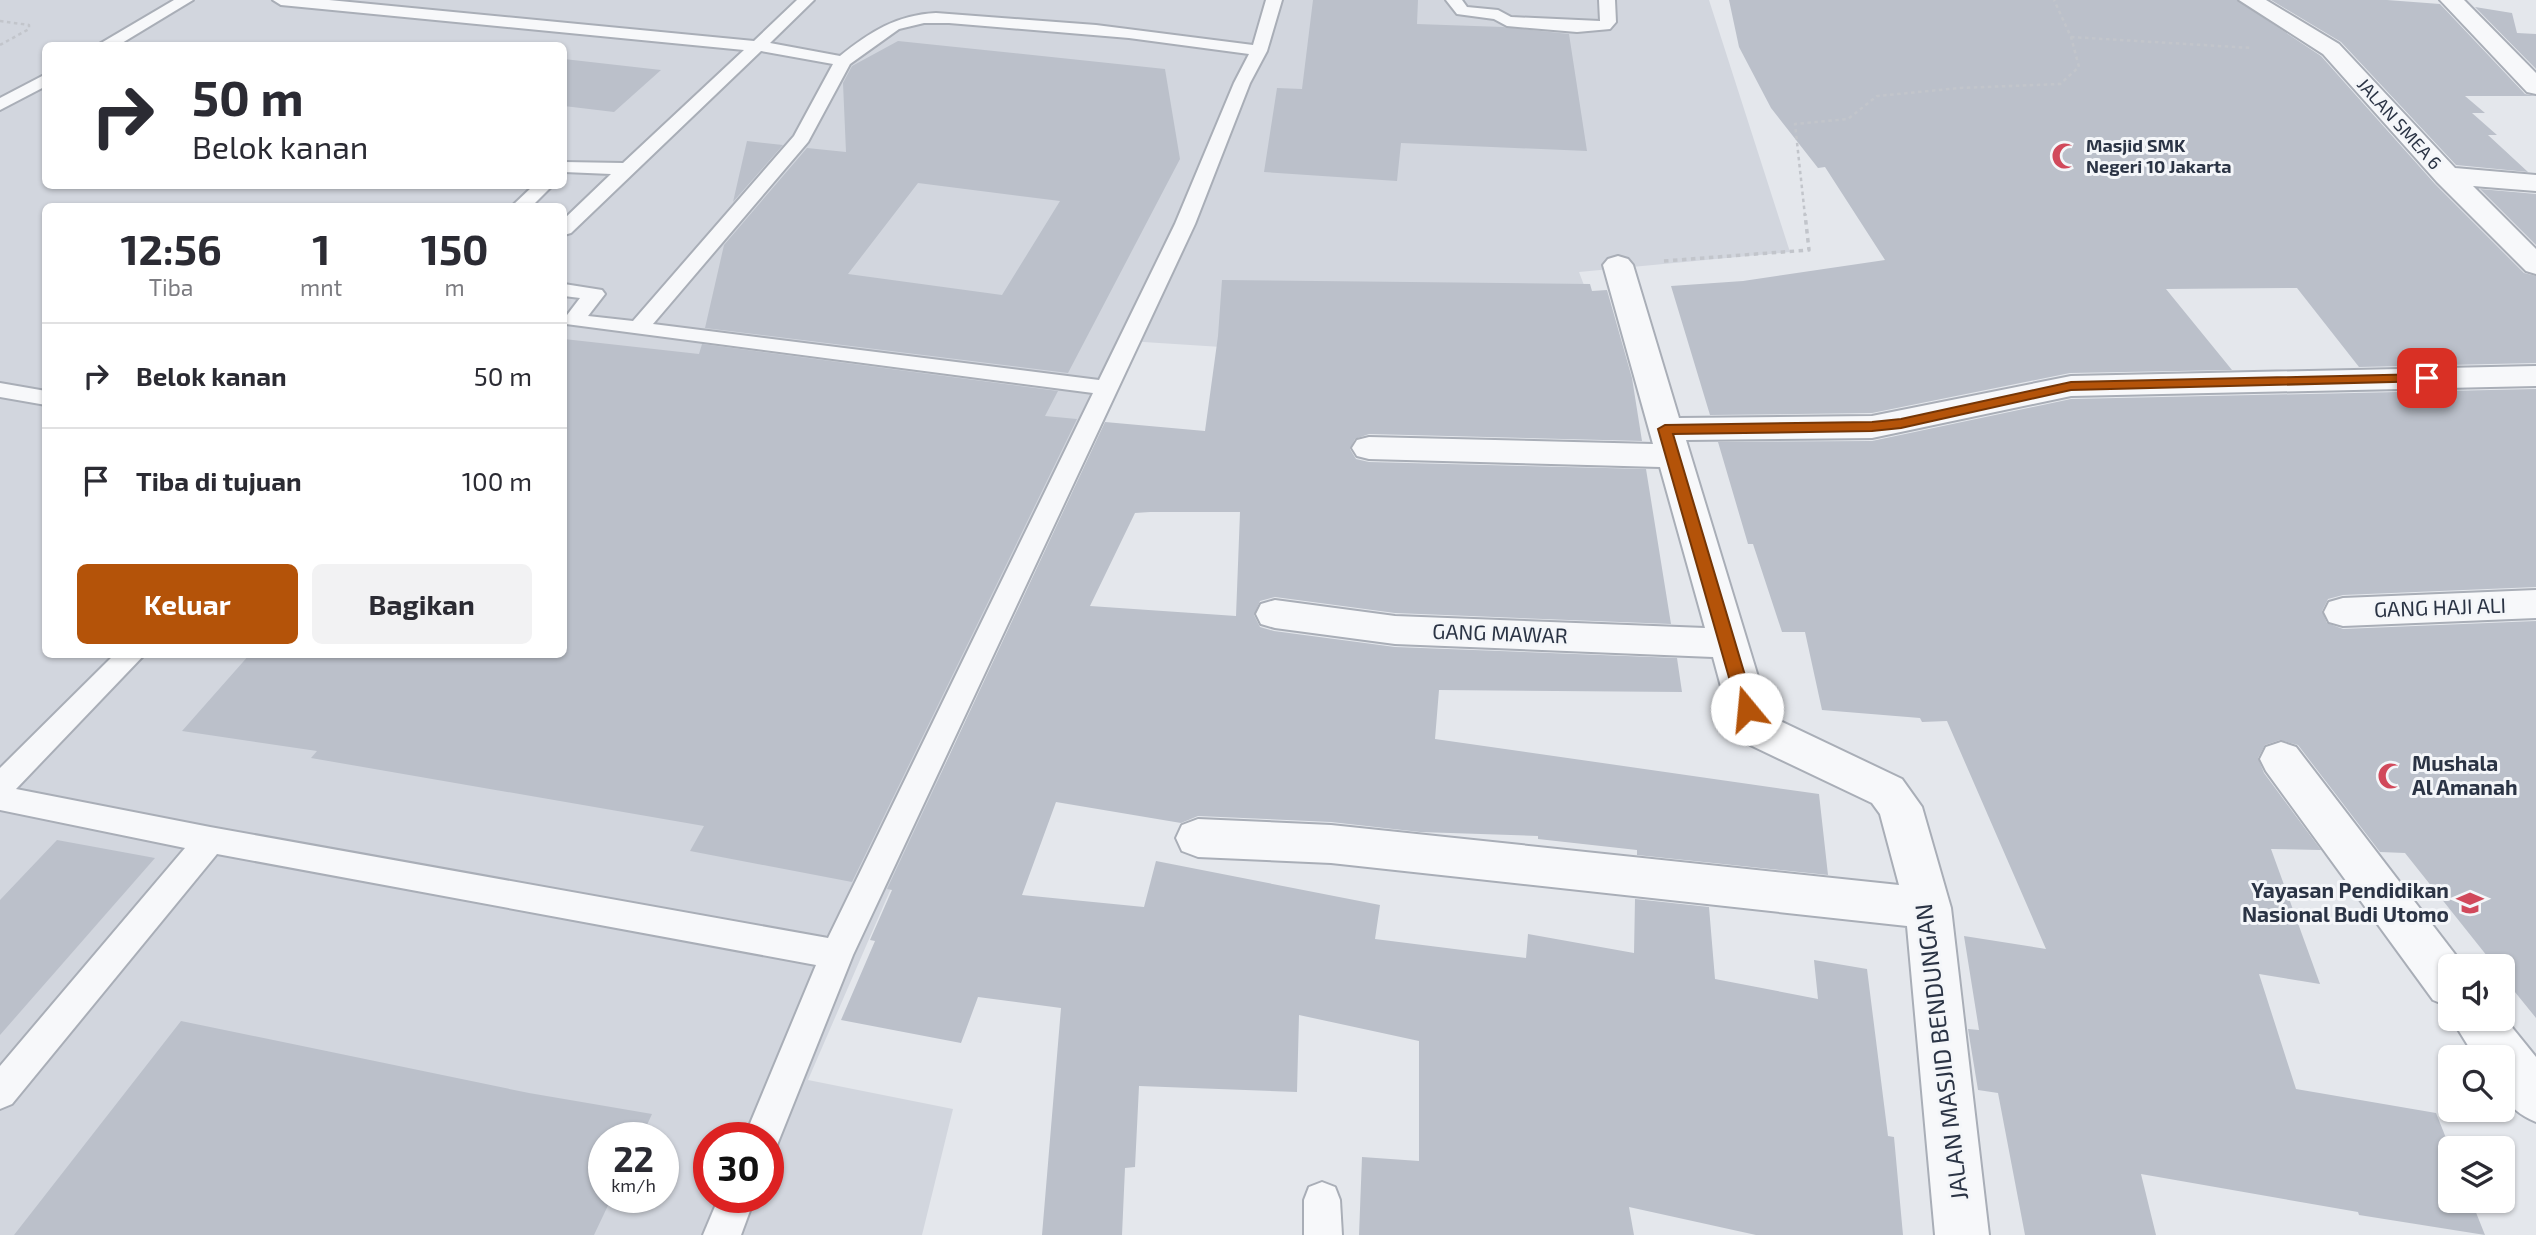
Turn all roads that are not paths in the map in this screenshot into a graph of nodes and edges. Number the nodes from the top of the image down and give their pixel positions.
1 (185, 0) edge
2 (281, 0) edge
3 (806, 0) edge
4 (1273, 0) edge
5 (1454, 0) edge
6 (1606, 0) edge
7 (2250, 0) edge
8 (2451, 0) edge
9 (1496, 8) edge
10 (111, 42) edge
11 (758, 46) junction
12 (1258, 51) junction
13 (843, 61) junction
14 (42, 81) edge
15 (2536, 87) edge
16 (0, 105) edge
17 (567, 167) edge
18 (626, 169) junction
19 (2447, 176) junction
20 (2536, 183) edge
21 (540, 189) edge
22 (524, 203) edge
23 (567, 226) edge
24 (2536, 264) edge
25 (1618, 265) road end
26 (567, 290) edge
27 (638, 328) junction
28 (2536, 376) edge
29 (1106, 388) junction
30 (0, 390) edge
31 (42, 397) edge
32 (1669, 443) junction
33 (1369, 448) dead end
34 (2536, 604) edge
35 (2343, 612) dead end
36 (1275, 614) dead end
37 (1727, 643) junction
38 (128, 658) edge
39 (2281, 759) dead end
40 (0, 787) edge
41 (0, 798) edge
42 (1198, 838) dead end
43 (211, 840) junction
44 (1928, 908) junction
45 (837, 954) junction
46 (2438, 969) edge
47 (2485, 1031) edge
48 (0, 1091) edge
49 (2536, 1097) edge
50 (769, 1122) edge
51 (731, 1213) edge
52 (722, 1235) edge
53 (1962, 1235) edge

1 - 10 lane
2 - 11 lane
3 - 11 lane
4 - 12 lane
5 - 9 lane
6 - 9 lane
7 - 19 street, JALAN SMEA 6
8 - 15 street
11 - 13 lane
11 - 18 lane
12 - 13 lane
12 - 29 lane
13 - 27 lane
14 - 16 lane
17 - 18 lane
18 - 23 lane
19 - 20 street
19 - 24 street, JALAN SMEA 6
21 - 22 lane
25 - 32 street
26 - 27 lane
27 - 29 lane
28 - 32 street
29 - 45 lane
30 - 31 lane
32 - 33 street
32 - 37 street
34 - 35 street, GANG HAJI ALI
36 - 37 street, GANG MAWAR
37 - 44 street, JALAN MASJID BENDUNGAN
38 - 40 lane
39 - 46 street
41 - 43 lane
42 - 44 street
43 - 45 lane
43 - 48 lane
44 - 53 street, JALAN MASJID BENDUNGAN
45 - 50 lane
47 - 49 street
51 - 52 lane

